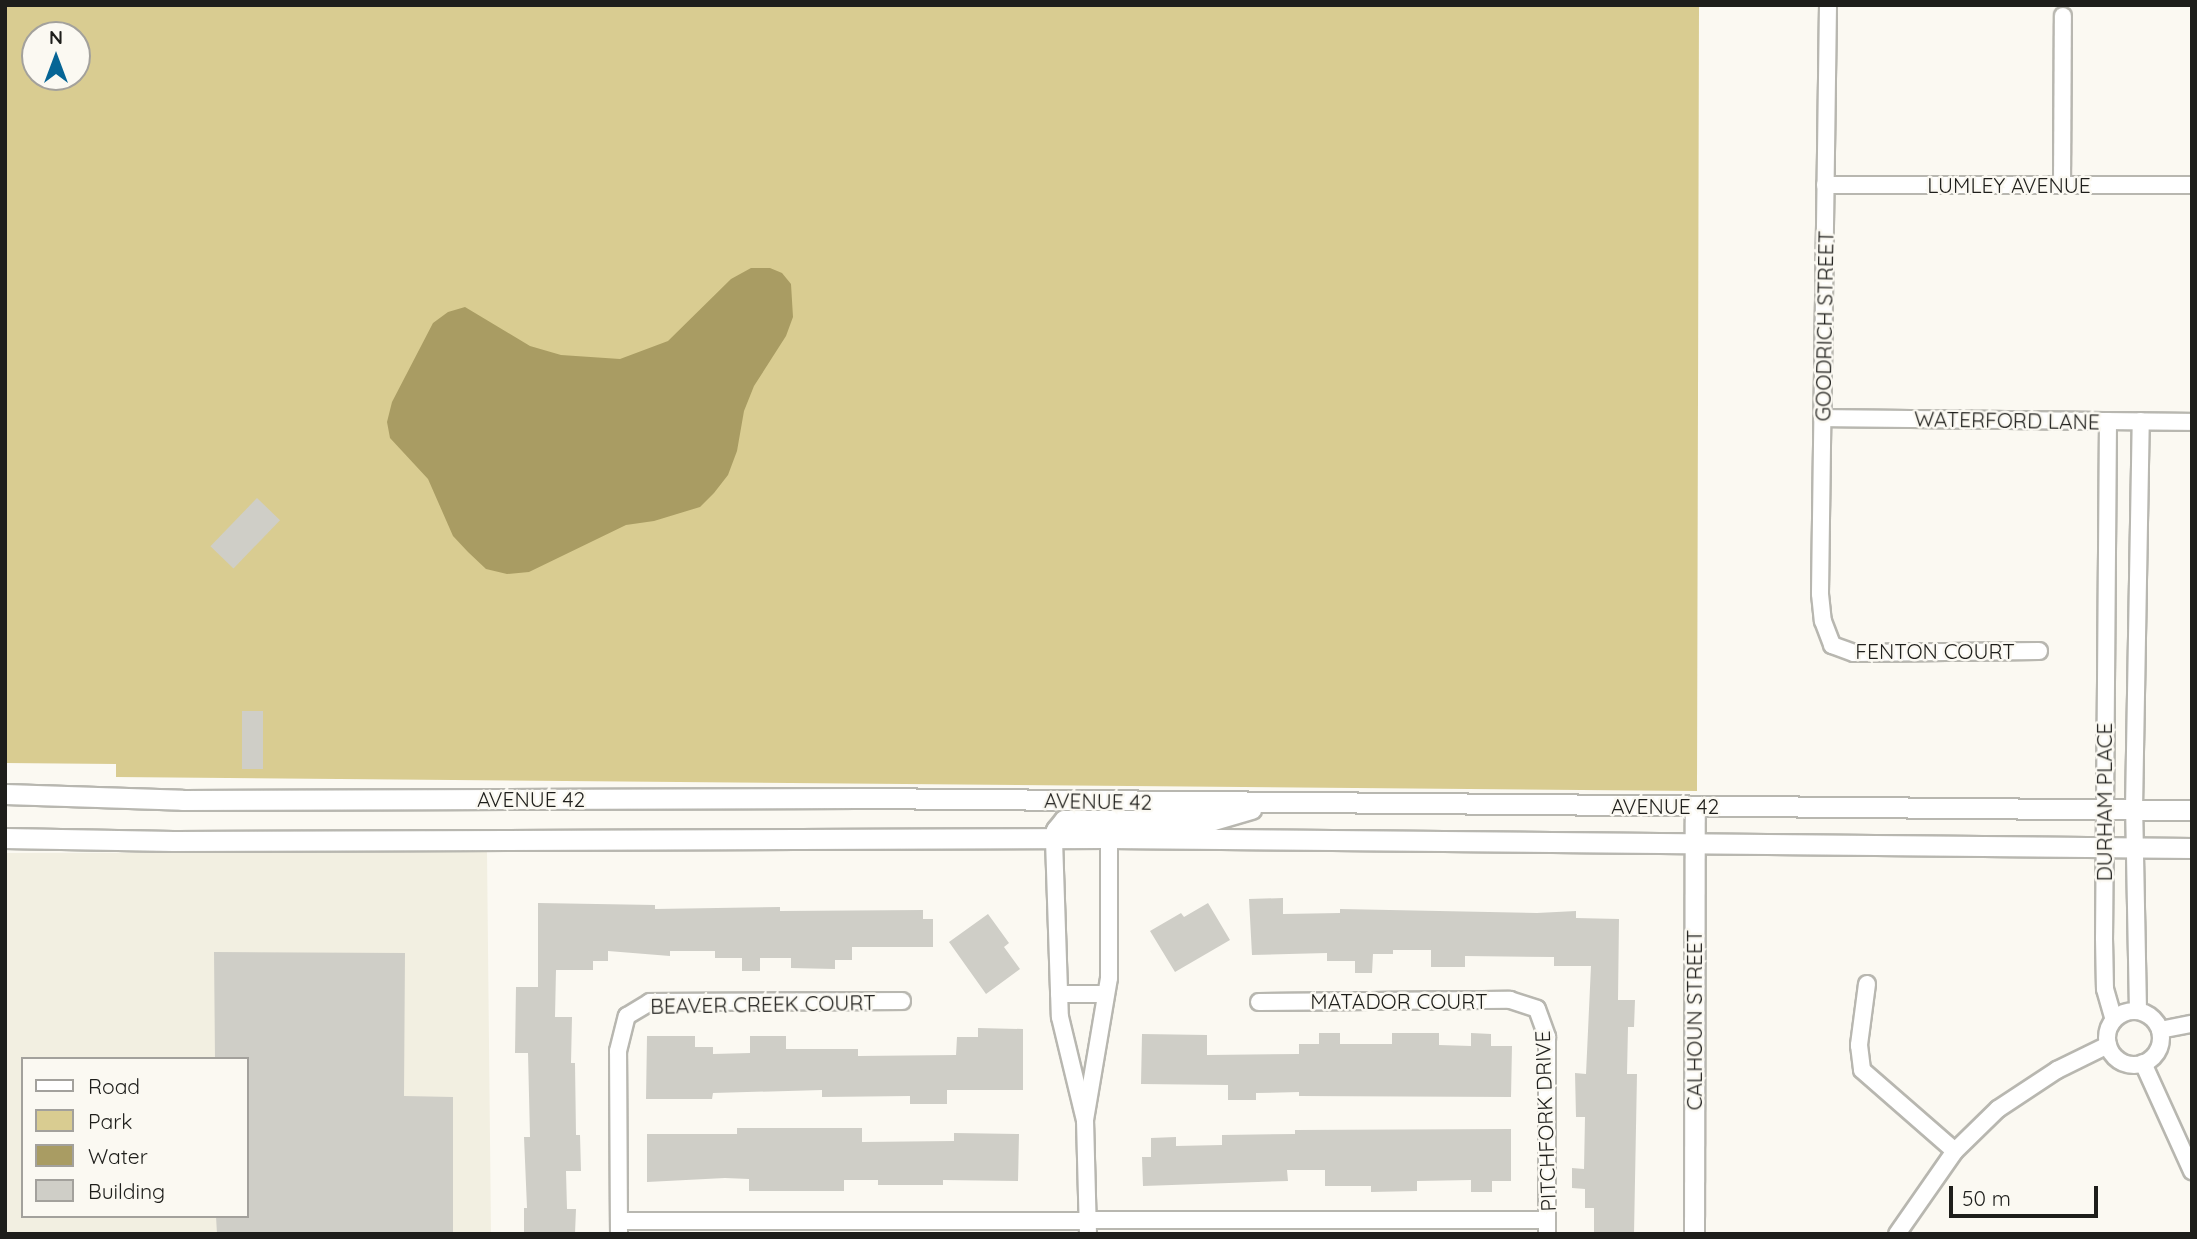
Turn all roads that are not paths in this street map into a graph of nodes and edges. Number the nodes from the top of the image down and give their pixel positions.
1 (1828, 5) edge
2 (2063, 16) dead end
3 (1825, 185) junction
4 (2062, 185) junction
5 (2192, 185) edge
6 (1822, 418) junction
7 (2108, 421) junction
8 (2141, 421) junction
9 (2192, 422) edge
10 (1832, 645) joint
11 (2039, 651) dead end
12 (2137, 666) junction
13 (2105, 667) junction
14 (5, 794) edge
15 (1273, 803) junction
16 (1695, 807) junction
17 (2104, 809) junction
18 (2134, 809) junction
19 (2192, 810) edge
20 (5, 838) edge
21 (1109, 838) junction
22 (1054, 840) junction
23 (1694, 844) junction
24 (2104, 847) junction
25 (2135, 848) junction
26 (2192, 848) edge
27 (2136, 937) junction
28 (2104, 938) junction
29 (1867, 984) dead end
30 (1106, 993) junction
31 (1059, 994) junction
32 (902, 1002) dead end
33 (1259, 1002) dead end
34 (1537, 1009) joint
35 (2138, 1011) junction
36 (2114, 1020) junction
37 (2192, 1024) edge
38 (2160, 1030) junction
39 (2108, 1045) junction
40 (2143, 1063) junction
41 (1085, 1120) junction
42 (1955, 1151) junction
43 (2192, 1171) edge
44 (619, 1227) edge
45 (1088, 1227) edge
46 (1547, 1227) edge
47 (1694, 1234) edge
48 (1897, 1234) edge

1 - 3 street, GOODRICH STREET
2 - 4 street
3 - 4 street, LUMLEY AVENUE
3 - 6 street, GOODRICH STREET
4 - 5 street, LUMLEY AVENUE
6 - 7 street, WATERFORD LANE
6 - 10 street, GOODRICH STREET
7 - 8 street, WATERFORD LANE
7 - 13 street, DURHAM PLACE
8 - 9 street, WATERFORD LANE
8 - 12 street, DURHAM PLACE
10 - 11 street, FENTON COURT
12 - 13 street
12 - 18 street, DURHAM PLACE
13 - 17 street, DURHAM PLACE
14 - 15 street, AVENUE 42
15 - 16 street, AVENUE 42
15 - 22 street
16 - 17 street, AVENUE 42
16 - 23 street, CALHOUN STREET
17 - 18 street, AVENUE 42
17 - 24 street, DURHAM PLACE
18 - 19 street, AVENUE 42
18 - 25 street, DURHAM PLACE
20 - 22 street, AVENUE 42
21 - 22 street, AVENUE 42
21 - 23 street, AVENUE 42
21 - 30 street
22 - 31 street
23 - 24 street, AVENUE 42
23 - 47 street, CALHOUN STREET
24 - 25 street, AVENUE 42
24 - 28 street, DURHAM PLACE
25 - 26 street, AVENUE 42
25 - 27 street, DURHAM PLACE
27 - 28 street
27 - 35 street, DURHAM PLACE
28 - 36 street, DURHAM PLACE
29 - 42 street
30 - 31 street
30 - 41 street
31 - 41 street
32 - 44 street, BEAVER CREEK COURT
33 - 34 street, MATADOR COURT
34 - 46 street, PITCHFORK DRIVE
35 - 36 street
35 - 38 street
36 - 39 street
37 - 38 street
38 - 40 street
39 - 40 street
39 - 42 street
40 - 43 street
41 - 45 street
42 - 48 street
44 - 45 street
45 - 46 street

